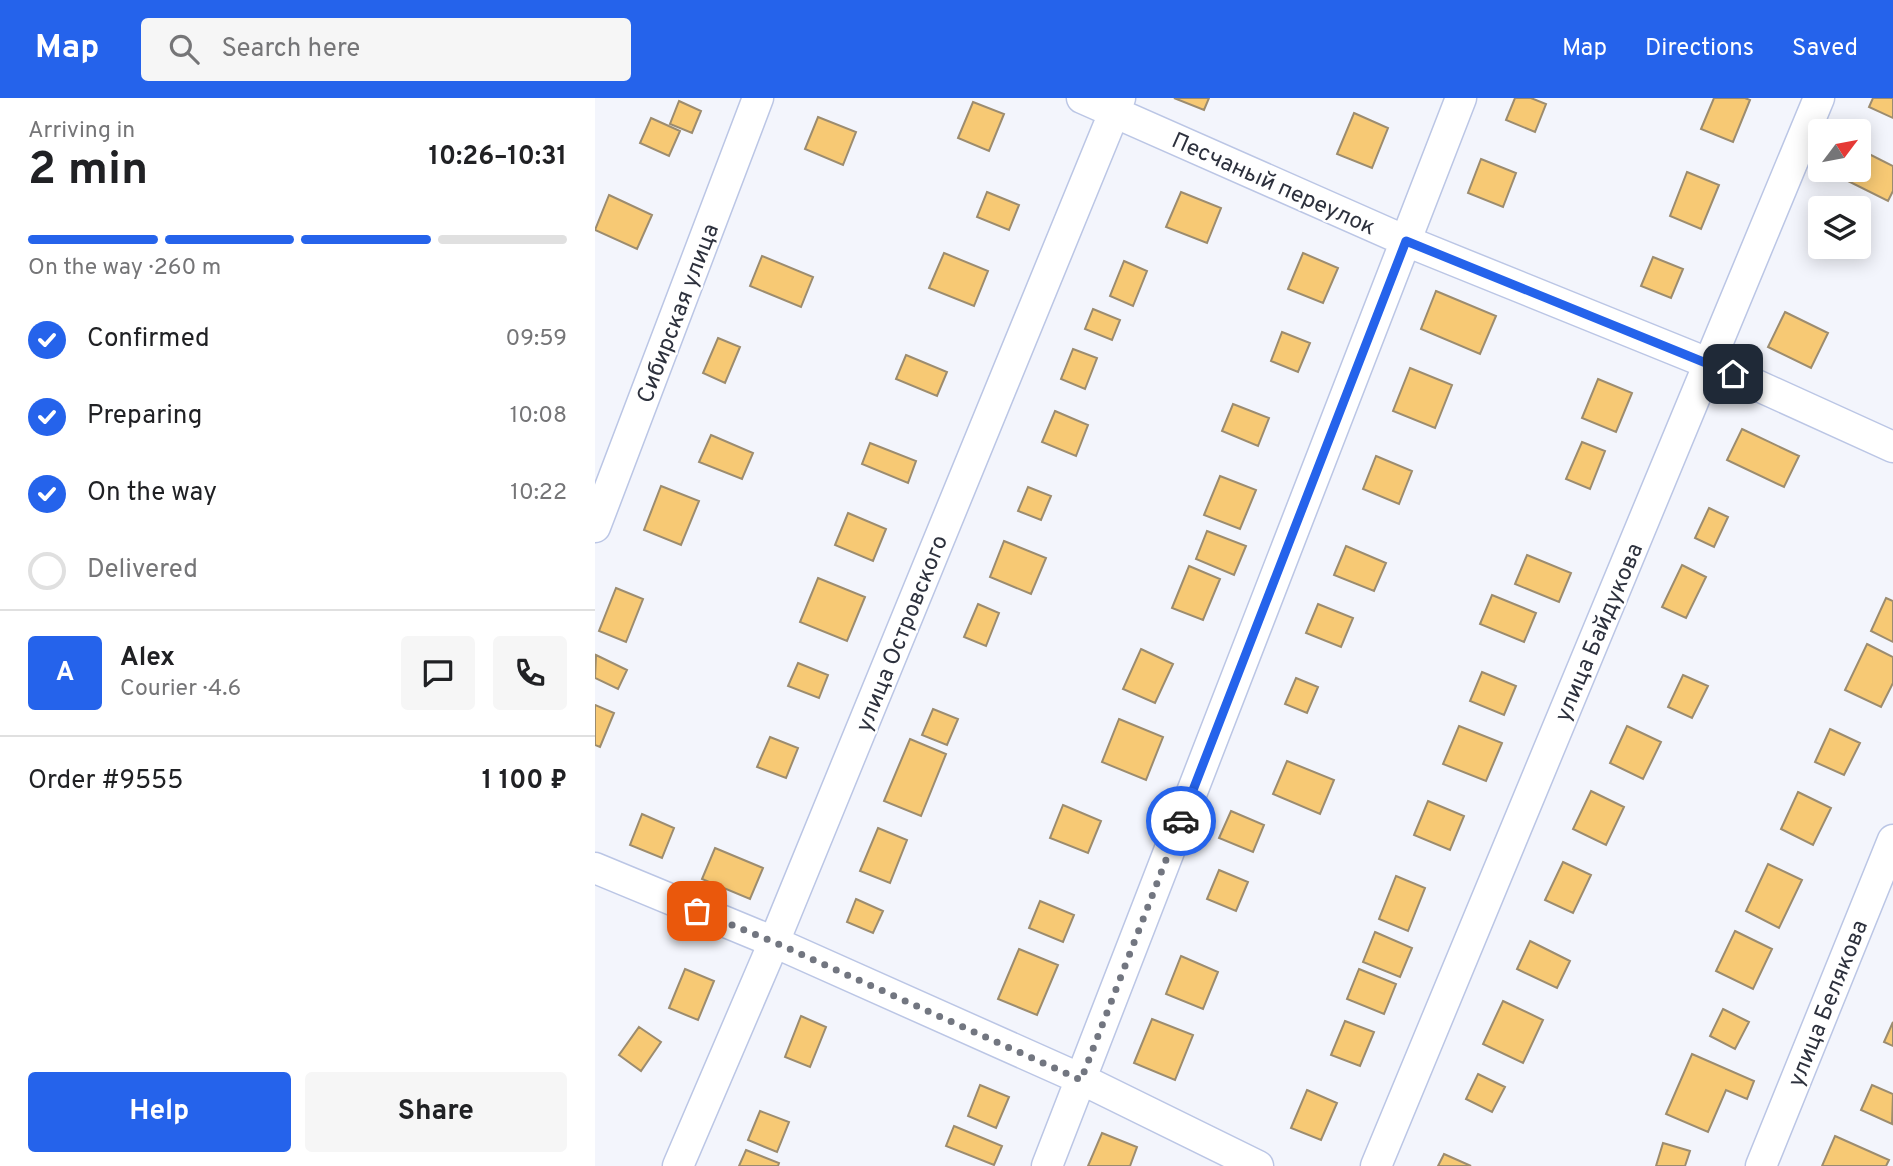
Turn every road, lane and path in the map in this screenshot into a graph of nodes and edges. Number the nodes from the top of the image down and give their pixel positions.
1 (758, 98) edge
2 (1082, 98) edge
3 (1461, 98) edge
4 (1819, 98) edge
5 (1117, 105) edge
6 (1406, 241) junction
7 (1710, 364) junction
8 (1893, 447) edge
9 (595, 527) edge
10 (1893, 840) edge
11 (595, 869) edge
12 (774, 942) junction
13 (1081, 1080) junction
14 (678, 1166) edge
15 (1047, 1166) edge
16 (1258, 1166) edge
17 (1376, 1166) edge
18 (1761, 1166) edge

1 - 9 street, Сибирская улица
2 - 5 street, Песчаный переулок
3 - 6 street
4 - 7 street, улица Байдукова
5 - 6 street, Песчаный переулок
5 - 12 street, улица Островского
6 - 7 street, Песчаный переулок
6 - 13 street
7 - 8 street, Песчаный переулок
7 - 17 street, улица Байдукова
10 - 18 street, улица Белякова
11 - 12 street
12 - 13 street
12 - 14 street, улица Островского
13 - 15 street
13 - 16 street

